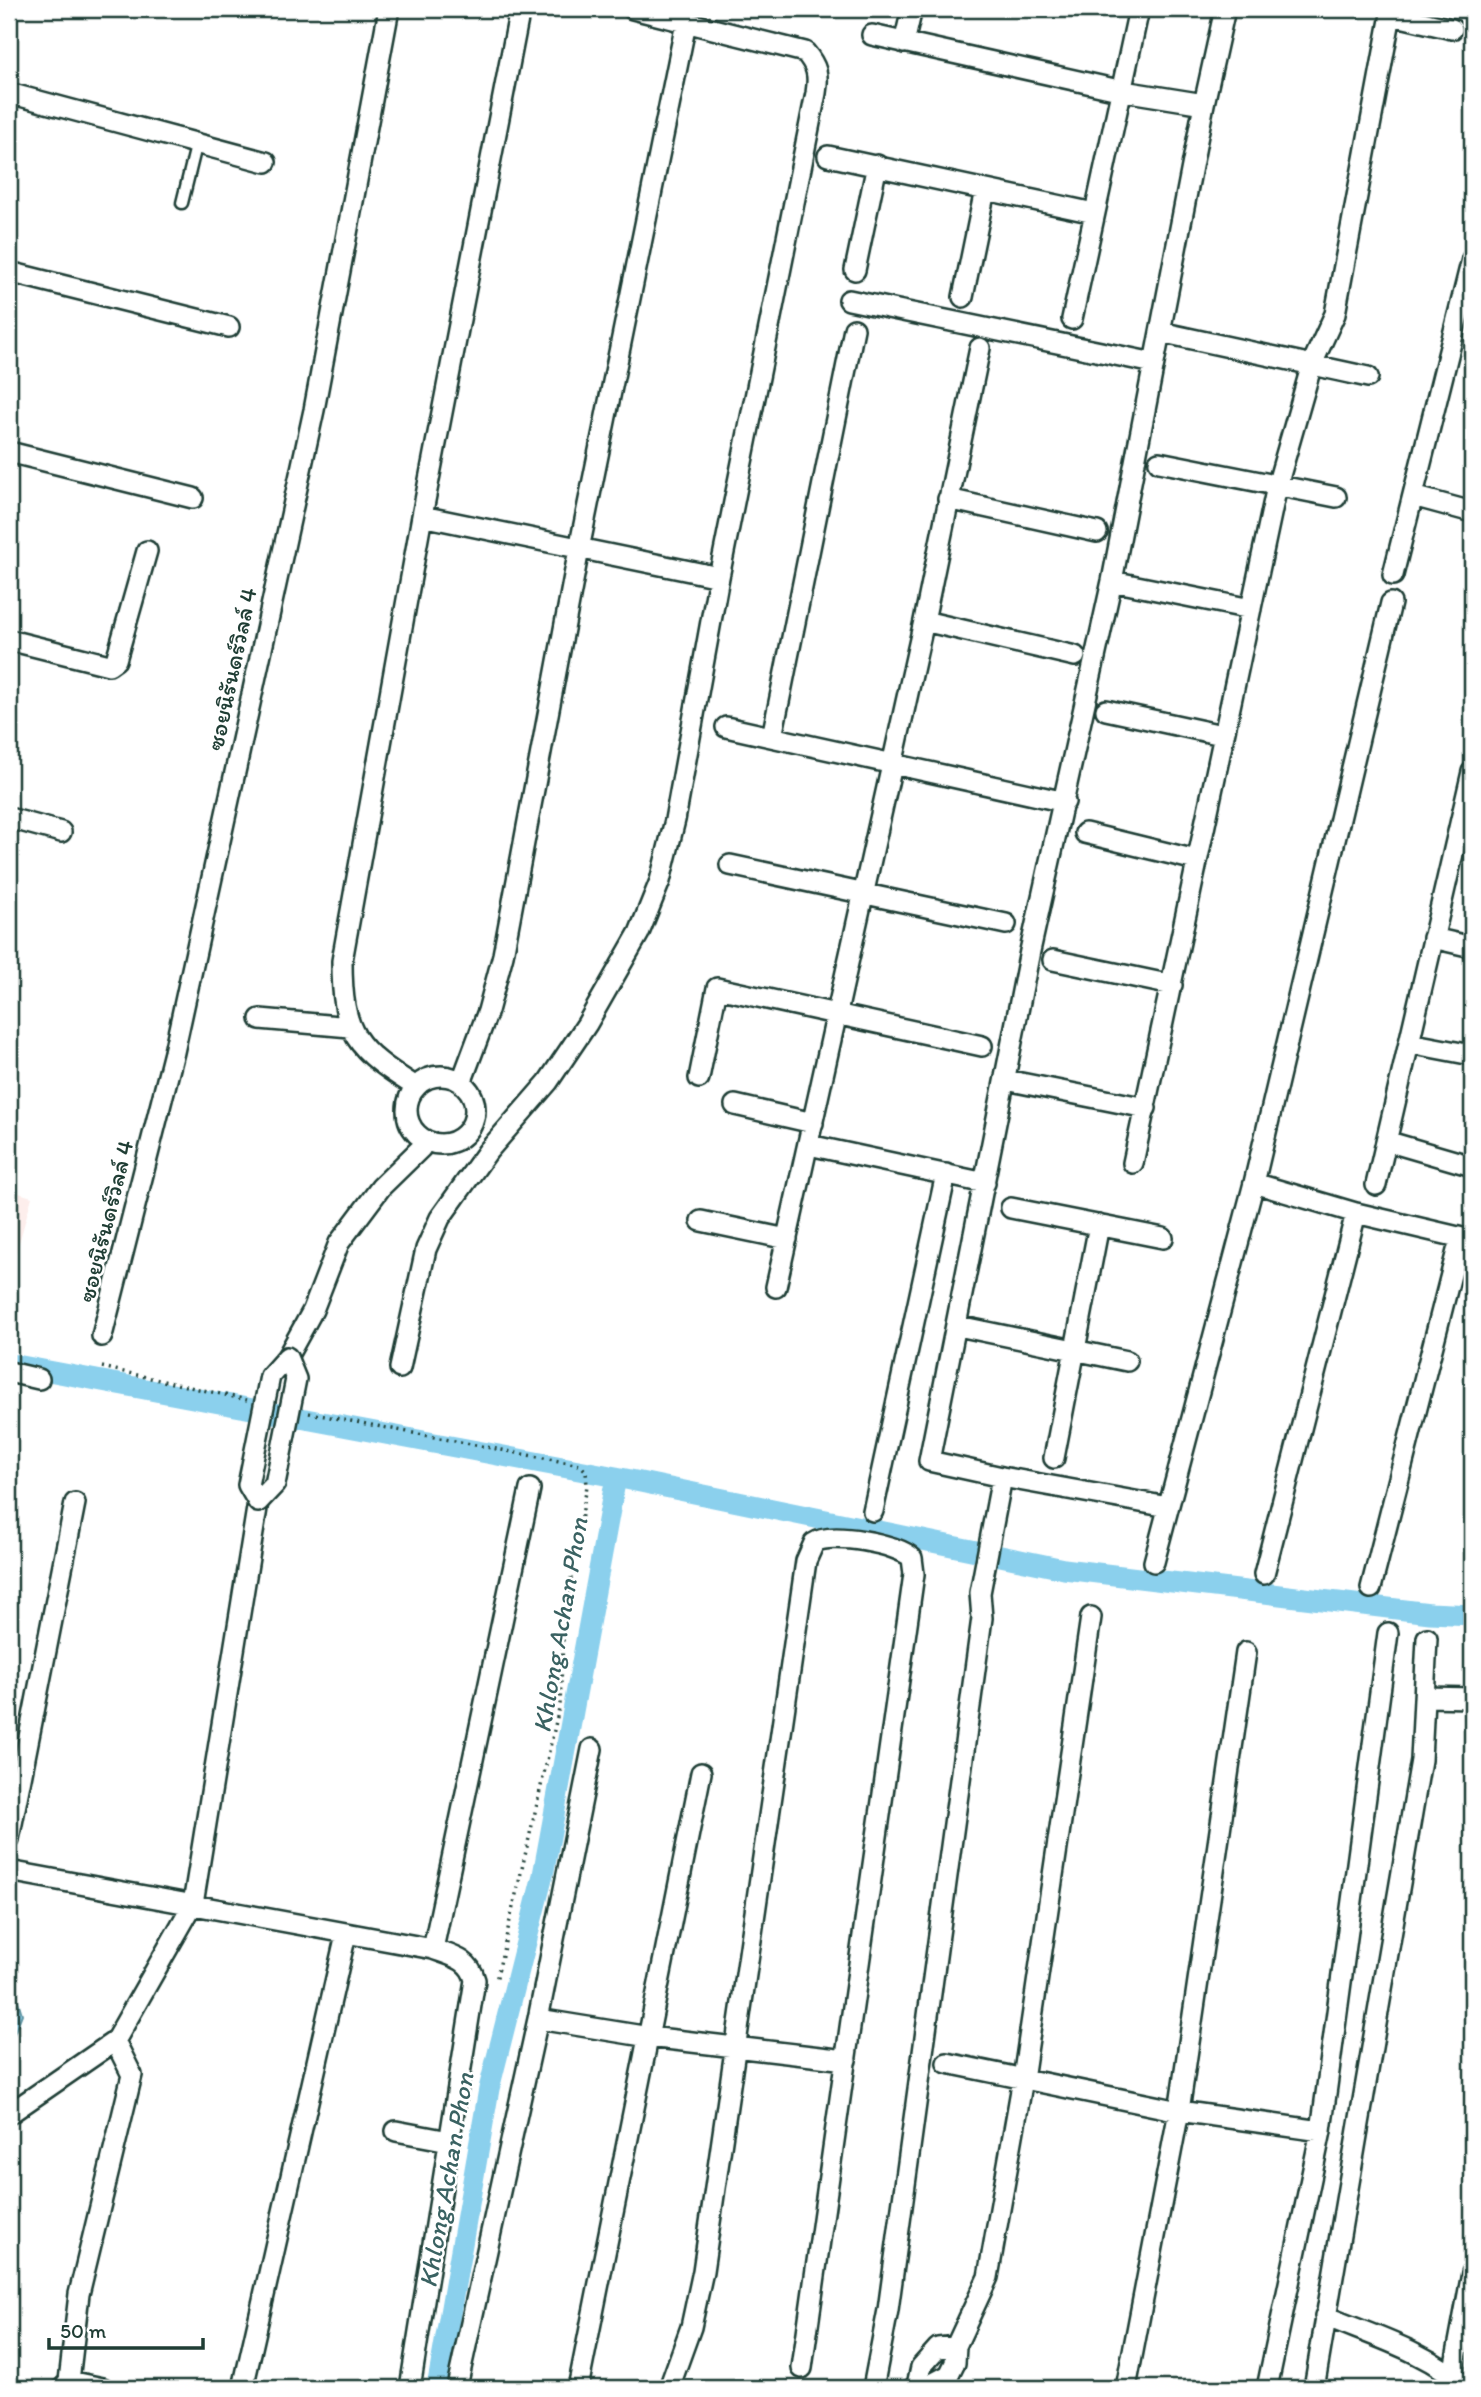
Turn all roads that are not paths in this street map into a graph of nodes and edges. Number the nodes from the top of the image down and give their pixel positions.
1 (390, 9) edge
2 (520, 9) edge
3 (633, 9) edge
4 (912, 9) edge
5 (1139, 9) edge
6 (1225, 9) edge
7 (1392, 12) edge
8 (687, 23) junction
9 (1452, 29) dead end
10 (872, 36) dead end
11 (904, 43) junction
12 (1123, 91) junction
13 (9, 93) edge
14 (1204, 104) junction
15 (197, 142) junction
16 (828, 156) dead end
17 (266, 162) dead end
18 (877, 165) junction
19 (985, 190) junction
20 (182, 203) dead end
21 (1094, 213) junction
22 (1472, 259) edge
23 (855, 270) dead end
24 (9, 272) edge
25 (963, 297) dead end
26 (849, 300) dead end
27 (1072, 318) dead end
28 (229, 327) dead end
29 (854, 329) dead end
30 (1160, 332) junction
31 (980, 348) dead end
32 (1154, 363) junction
33 (1312, 364) junction
34 (1368, 377) dead end
35 (9, 452) edge
36 (1159, 462) dead end
37 (1276, 486) junction
38 (1413, 496) junction
39 (1336, 497) dead end
40 (193, 498) dead end
41 (948, 499) junction
42 (1472, 512) edge
43 (422, 516) junction
44 (1097, 532) dead end
45 (579, 549) junction
46 (147, 551) dead end
47 (1393, 575) dead end
48 (719, 577) junction
49 (1112, 580) junction
50 (1391, 603) dead end
51 (1251, 609) junction
52 (924, 621) junction
53 (9, 640) edge
54 (1075, 656) dead end
55 (1107, 710) dead end
56 (726, 727) dead end
57 (1222, 735) junction
58 (772, 737) junction
59 (892, 765) junction
60 (1472, 772) edge
61 (1065, 802) junction
62 (9, 818) edge
63 (61, 832) dead end
64 (1085, 833) dead end
65 (1465, 835) edge
66 (1196, 860) junction
67 (730, 865) dead end
68 (864, 892) junction
69 (1006, 925) dead end
70 (1433, 938) junction
71 (1472, 947) edge
72 (1053, 960) dead end
73 (1172, 985) junction
74 (838, 1013) junction
75 (260, 1019) dead end
76 (350, 1027) junction
77 (1409, 1043) junction
78 (982, 1046) dead end
79 (1472, 1055) edge
80 (699, 1078) dead end
81 (1006, 1080) junction
82 (461, 1083) junction
83 (416, 1087) junction
84 (735, 1105) dead end
85 (1146, 1108) junction
86 (813, 1123) junction
87 (469, 1128) junction
88 (424, 1140) junction
89 (1387, 1141) junction
90 (808, 1145) junction
91 (488, 1151) junction
92 (1133, 1163) dead end
93 (1472, 1166) edge
94 (946, 1174) junction
95 (985, 1183) junction
96 (1254, 1183) junction
97 (1376, 1185) dead end
98 (1012, 1208) dead end
99 (1356, 1213) junction
100 (701, 1221) dead end
101 (1099, 1224) junction
102 (788, 1238) junction
103 (1163, 1238) dead end
104 (1466, 1240) edge
105 (776, 1287) dead end
106 (958, 1326) junction
107 (102, 1336) dead end
108 (1077, 1350) junction
109 (287, 1357) junction
110 (1127, 1361) dead end
111 (400, 1368) dead end
112 (9, 1372) edge
113 (39, 1378) dead end
114 (1054, 1458) dead end
115 (1002, 1477) junction
116 (530, 1489) dead end
117 (258, 1502) junction
118 (75, 1503) dead end
119 (1168, 1507) junction
120 (873, 1511) dead end
121 (1154, 1562) dead end
122 (1264, 1574) dead end
123 (1371, 1588) dead end
124 (1091, 1617) dead end
125 (1388, 1633) dead end
126 (1427, 1638) dead end
127 (1246, 1652) dead end
128 (1426, 1697) junction
129 (1472, 1698) edge
130 (592, 1749) dead end
131 (701, 1773) dead end
132 (9, 1839) edge
133 (9, 1871) edge
134 (193, 1904) junction
135 (346, 1934) junction
136 (433, 1949) junction
137 (538, 2020) junction
138 (649, 2037) junction
139 (115, 2041) junction
140 (734, 2046) junction
141 (846, 2060) junction
142 (947, 2063) dead end
143 (1023, 2079) junction
144 (1179, 2111) junction
145 (9, 2114) edge
146 (396, 2131) dead end
147 (1321, 2131) junction
148 (449, 2141) junction
149 (1472, 2273) edge
150 (1325, 2316) junction
151 (802, 2368) dead end
152 (458, 2382) dead end
153 (1460, 2382) edge
154 (66, 2385) edge
155 (915, 2386) edge
156 (103, 2388) edge
157 (243, 2388) edge
158 (410, 2388) edge
159 (578, 2388) edge
160 (669, 2388) edge
161 (873, 2388) edge
162 (1126, 2388) edge
163 (1266, 2388) edge
164 (1314, 2388) edge

1 - 107 street, ซอยนิรันดร์วิลล์ 4
2 - 43 street
3 - 8 street
4 - 11 street
5 - 12 street
6 - 14 street
7 - 9 street
7 - 33 street
8 - 45 street
8 - 48 street
10 - 11 street
11 - 12 street
12 - 14 street
12 - 21 street
13 - 15 street
14 - 30 street
15 - 17 street
15 - 20 lane
16 - 18 street
18 - 19 street
18 - 23 street
19 - 21 street
19 - 25 street
21 - 27 street
22 - 38 street
24 - 28 street
26 - 32 street
29 - 58 street
30 - 32 street
30 - 33 street
31 - 41 street
32 - 49 street
33 - 34 street
33 - 37 street
35 - 40 street
36 - 37 street
37 - 39 street
37 - 51 street
38 - 42 street
38 - 47 street
41 - 44 street
41 - 52 street
43 - 45 street
43 - 76 street
45 - 48 street
45 - 82 street
46 - 53 street
48 - 91 street
49 - 51 street
49 - 61 street
50 - 96 street
51 - 57 street
52 - 54 street
52 - 59 street
55 - 57 street
56 - 58 street
57 - 66 street
58 - 59 street
59 - 61 street
59 - 68 street
60 - 65 street
61 - 81 street
62 - 63 street
64 - 66 street
65 - 70 street
66 - 73 street
67 - 68 street
68 - 69 street
68 - 74 street
70 - 71 street
70 - 77 street
72 - 73 street
73 - 85 street
74 - 78 street
74 - 80 street
74 - 86 street
75 - 76 street
76 - 83 street
77 - 79 street
77 - 89 street
81 - 85 street
81 - 95 street
82 - 83 street
82 - 87 street
83 - 88 street
84 - 86 street
85 - 92 street
86 - 90 street
87 - 88 street
87 - 91 street
88 - 109 street
89 - 93 street
89 - 97 street
90 - 94 street
90 - 102 street
91 - 111 street
94 - 95 street
94 - 120 street
95 - 106 street
96 - 99 street
96 - 119 street
98 - 101 street
99 - 104 street
99 - 122 street
100 - 102 street
101 - 103 street
101 - 108 street
102 - 105 street
104 - 123 street
106 - 108 street
106 - 115 street
108 - 110 street
108 - 114 street
109 - 117 street, bridge
109 - 117 street, bridge
112 - 113 street
115 - 119 street
115 - 161 street
116 - 136 street
117 - 134 street
118 - 132 street
119 - 121 street
124 - 143 street
125 - 147 street
126 - 128 street
127 - 144 street
128 - 129 street
128 - 150 street
130 - 137 street
131 - 138 street
133 - 134 street
134 - 135 street
134 - 139 street
135 - 136 street
135 - 157 street
136 - 148 street
137 - 138 street
137 - 152 street
138 - 140 street
138 - 159 street
139 - 145 street
139 - 154 street
140 - 141 street
140 - 141 street
140 - 160 street
141 - 151 street
142 - 143 street
143 - 144 street
143 - 155 street
144 - 147 street
144 - 162 street
146 - 148 street
147 - 163 street
148 - 158 street
149 - 153 street
150 - 153 street
150 - 164 street
154 - 156 street

